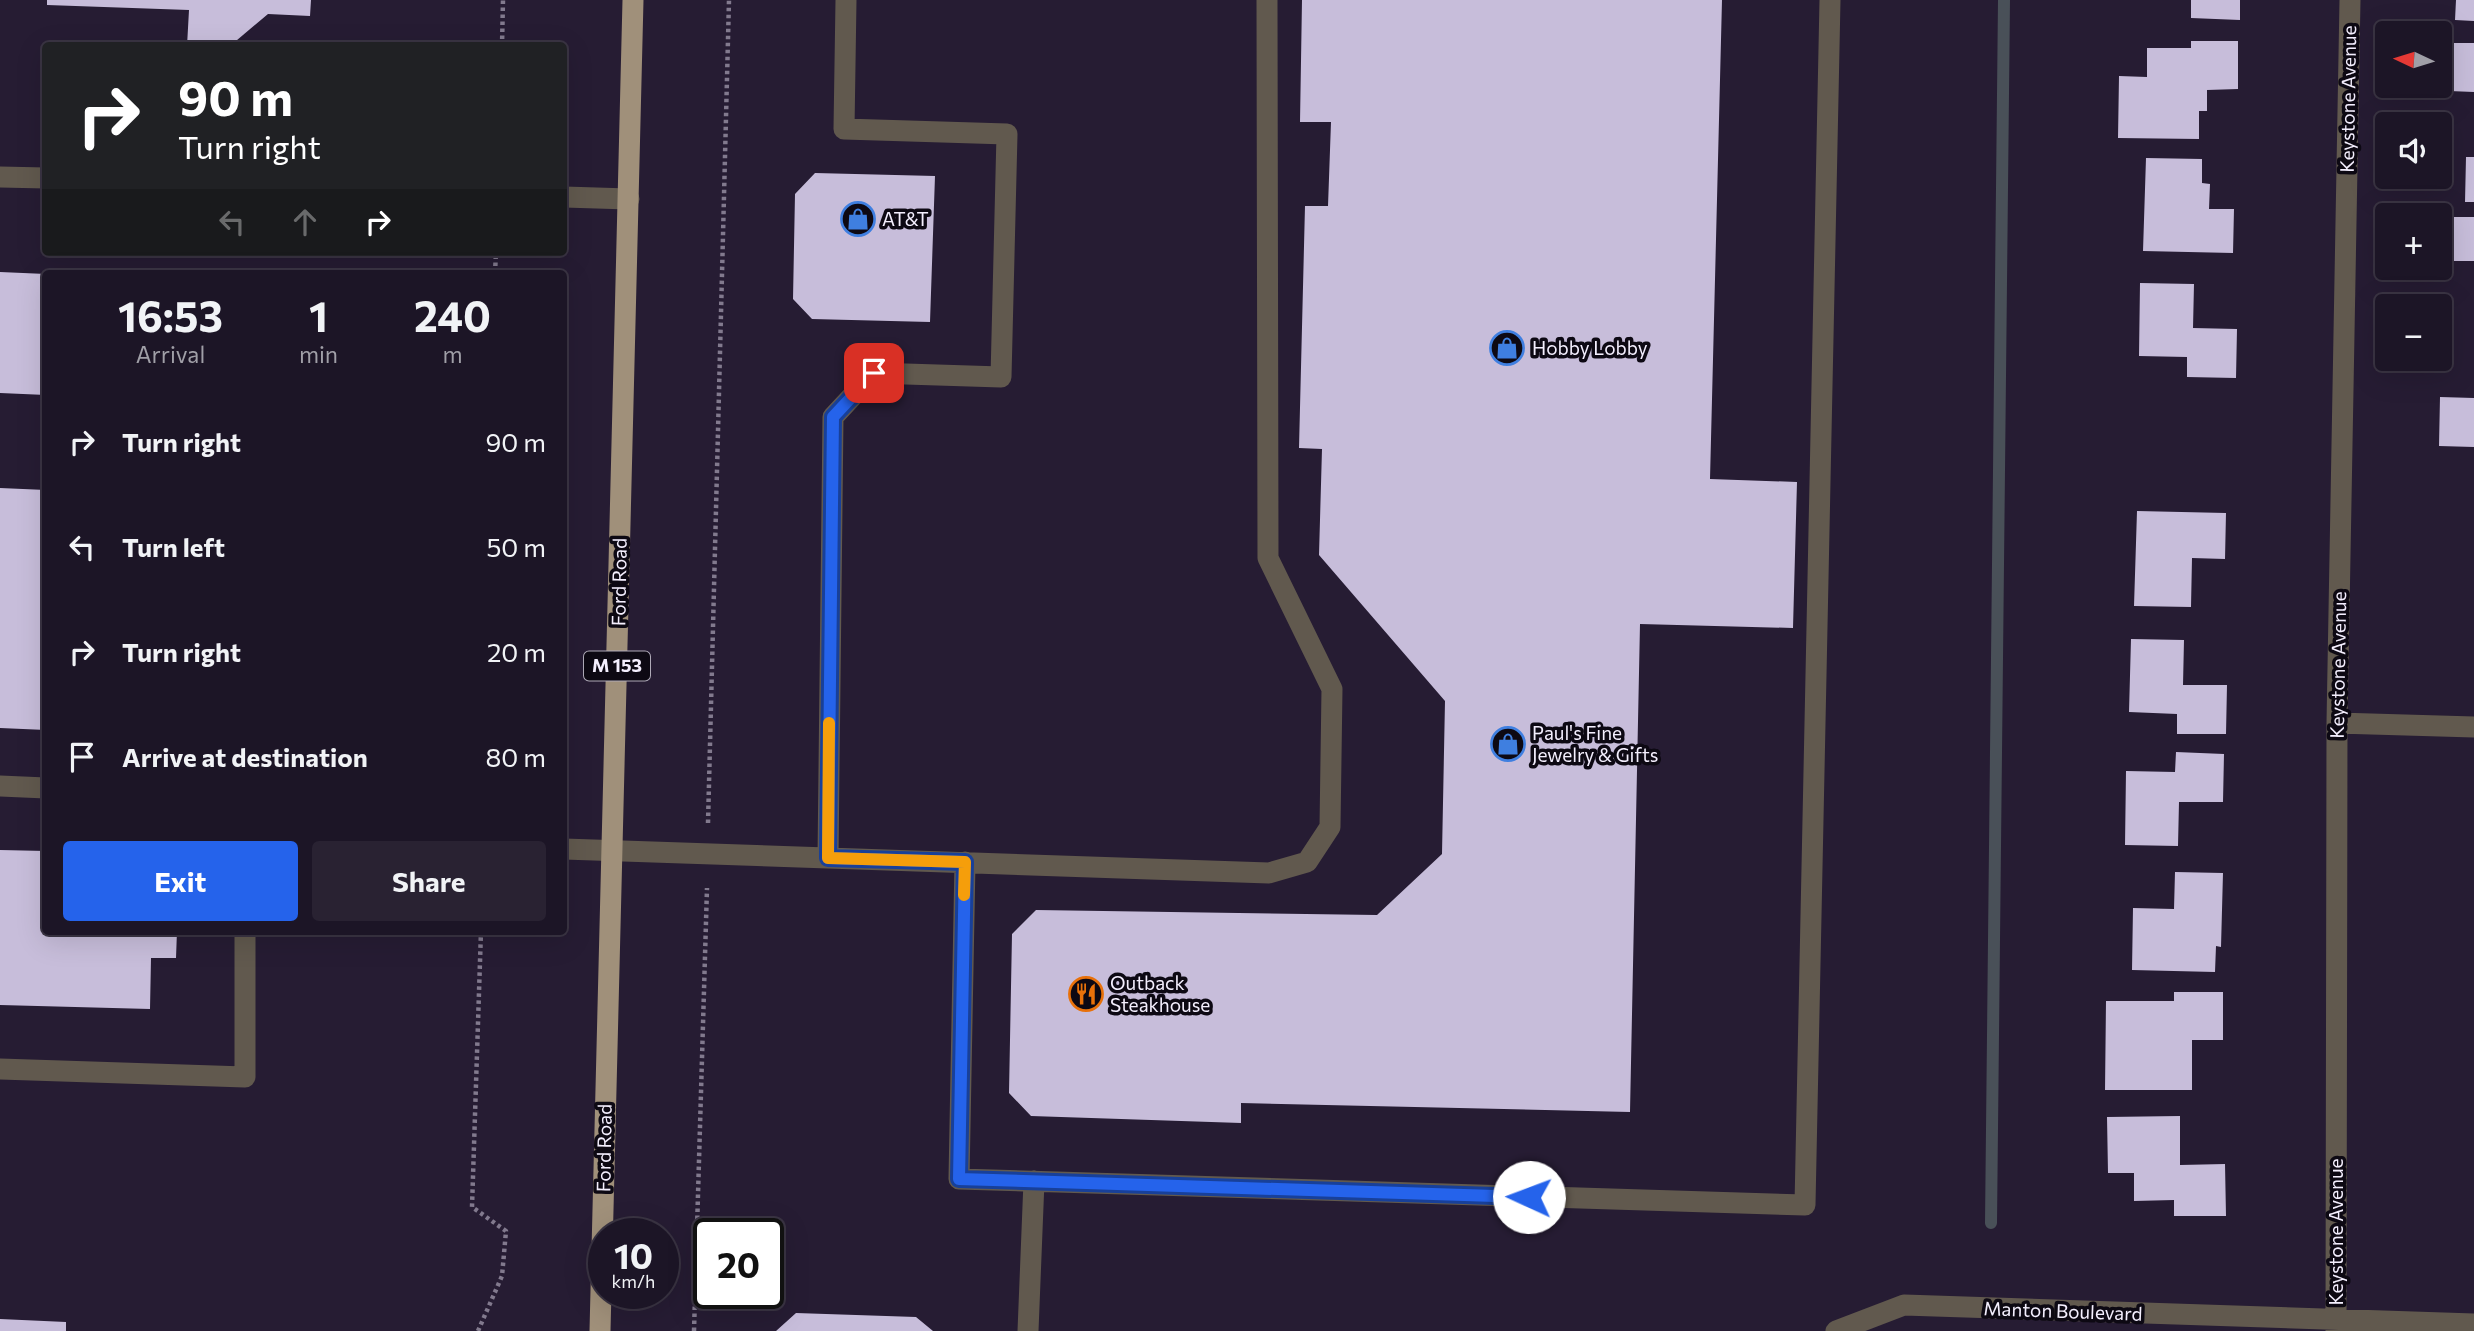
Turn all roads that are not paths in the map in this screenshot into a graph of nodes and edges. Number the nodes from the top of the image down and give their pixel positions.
1 (634, 0) edge
2 (846, 0) edge
3 (1267, 0) edge
4 (1830, 0) edge
5 (2350, 0) edge
6 (0, 177) edge
7 (42, 178) edge
8 (567, 197) edge
9 (629, 199) junction
10 (2337, 723) junction
11 (2474, 727) edge
12 (0, 786) edge
13 (42, 788) edge
14 (567, 849) edge
15 (612, 851) junction
16 (828, 858) junction
17 (965, 862) junction
18 (246, 935) edge
19 (0, 1069) edge
20 (1034, 1181) junction
21 (2474, 1324) edge
22 (2336, 1325) edge
23 (600, 1331) edge
24 (1028, 1331) edge
25 (1836, 1331) edge

1 - 9 main road, Ford Road / M 153
2 - 16 street
3 - 17 street
4 - 20 street
5 - 10 street, Keystone Avenue
6 - 7 street
8 - 9 street
9 - 15 main road, Ford Road / M 153
10 - 11 street
10 - 22 street, Keystone Avenue
12 - 13 street
14 - 15 street
15 - 16 street
15 - 23 main road, Ford Road / M 153
16 - 17 street
17 - 20 street
18 - 19 street
20 - 24 street
21 - 22 street, Manton Boulevard
22 - 25 street, Manton Boulevard

